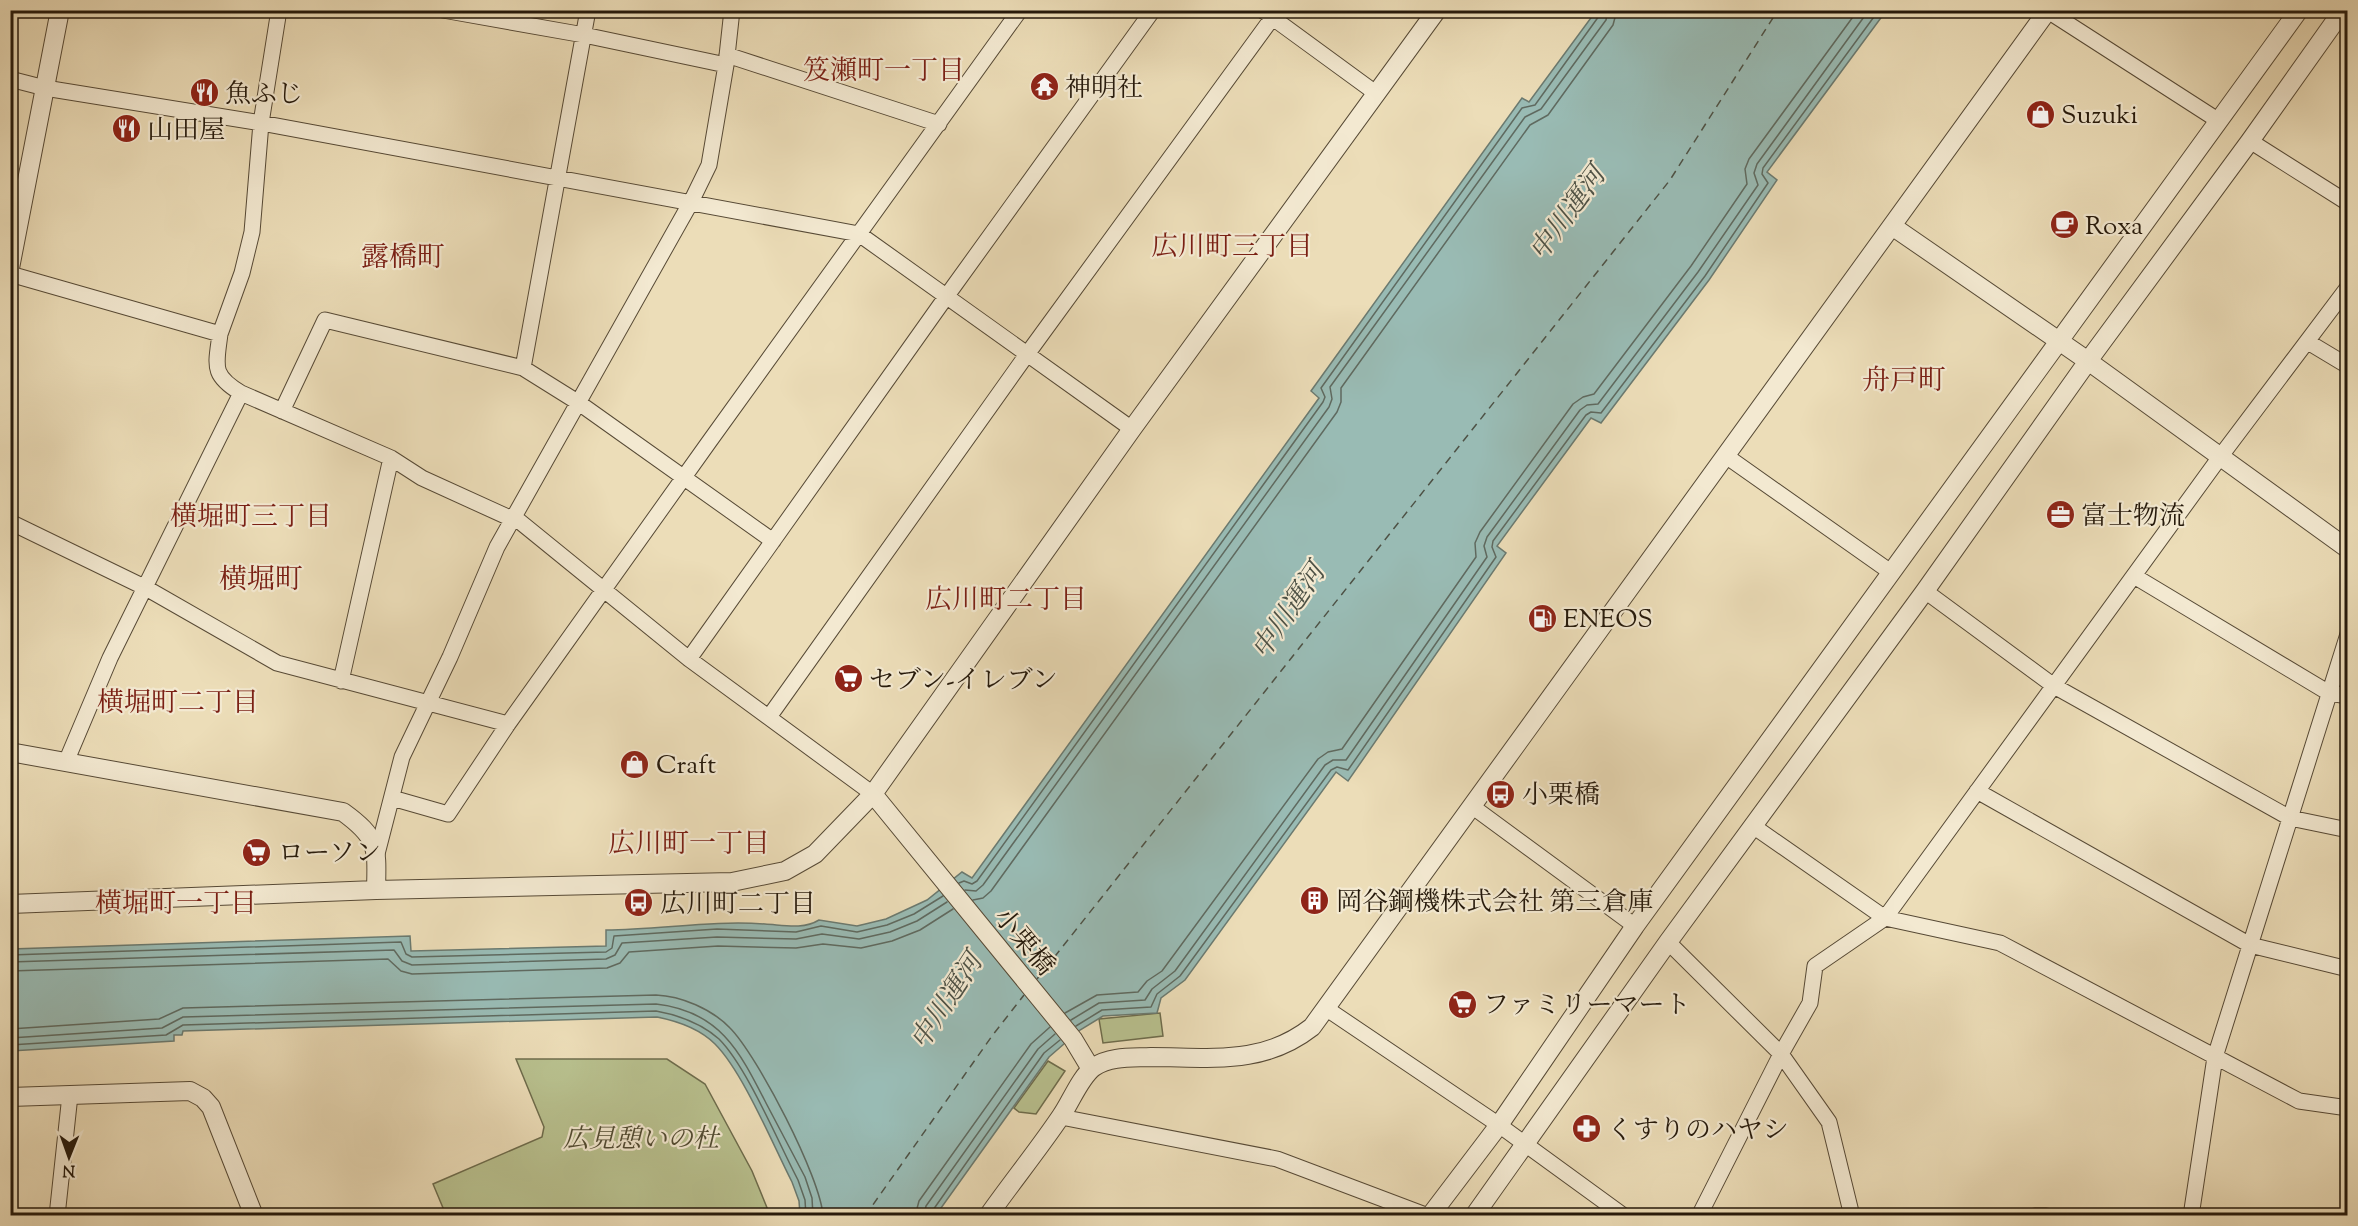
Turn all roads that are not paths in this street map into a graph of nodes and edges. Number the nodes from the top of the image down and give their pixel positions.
1 (60, 10) edge
2 (279, 10) edge
3 (443, 10) edge
4 (588, 10) edge
5 (732, 10) edge
6 (1020, 10) edge
7 (1153, 10) edge
8 (1437, 10) edge
9 (2299, 10) edge
10 (2343, 10) edge
11 (2048, 11) edge
12 (1271, 13) edge
13 (584, 35) junction
14 (727, 60) junction
15 (10, 79) edge
16 (45, 88) junction
17 (1377, 94) junction
18 (2219, 121) junction
19 (261, 123) junction
20 (939, 124) junction
21 (2250, 141) junction
22 (558, 178) junction
23 (691, 202) junction
24 (2348, 203) edge
25 (16, 210) edge
26 (1892, 226) junction
27 (859, 234) junction
28 (10, 268) edge
29 (10, 274) edge
30 (2348, 287) edge
31 (946, 297) junction
32 (219, 334) junction
33 (2059, 342) junction
34 (2308, 342) junction
35 (1028, 353) junction
36 (2088, 361) junction
37 (2348, 366) edge
38 (523, 368) junction
39 (241, 393) junction
40 (579, 403) junction
41 (282, 411) junction
42 (1132, 429) junction
43 (1726, 456) junction
44 (2220, 457) junction
45 (391, 458) junction
46 (683, 479) junction
47 (513, 517) junction
48 (10, 522) edge
49 (773, 541) junction
50 (2348, 549) edge
51 (1892, 573) junction
52 (2134, 576) junction
53 (146, 588) junction
54 (1925, 591) junction
55 (604, 592) junction
56 (2348, 634) edge
57 (689, 659) junction
58 (341, 681) junction
59 (2054, 686) junction
60 (2329, 693) junction
61 (2348, 696) edge
62 (428, 703) junction
63 (769, 717) junction
64 (508, 724) junction
65 (10, 752) edge
66 (66, 762) junction
67 (1977, 791) junction
68 (873, 794) junction
69 (392, 798) junction
70 (1473, 807) junction
71 (2290, 818) junction
72 (1753, 826) junction
73 (2348, 830) edge
74 (377, 854) junction
75 (376, 890) junction
76 (10, 904) edge
77 (1885, 918) junction
78 (1635, 926) junction
79 (1668, 942) junction
80 (2250, 945) junction
81 (2348, 969) edge
82 (1327, 1009) junction
83 (1780, 1054) junction
84 (2215, 1057) junction
85 (1091, 1069) junction
86 (70, 1095) junction
87 (10, 1097) edge
88 (2348, 1108) edge
89 (1060, 1117) junction
90 (1499, 1125) junction
91 (1525, 1144) junction
92 (57, 1215) edge
93 (254, 1215) edge
94 (988, 1215) edge
95 (1429, 1215) edge
96 (1474, 1215) edge
97 (1624, 1215) edge
98 (1699, 1215) edge
99 (1852, 1215) edge
100 (2035, 1215) edge
101 (2046, 1215) edge
102 (2191, 1215) edge

1 - 16 street
2 - 19 street
3 - 13 street
4 - 13 street
5 - 14 street
6 - 20 street
7 - 31 street
8 - 17 street
9 - 18 street
10 - 21 street
11 - 18 street
11 - 26 street
12 - 17 street
12 - 35 street
13 - 14 street
13 - 22 street
14 - 20 street
14 - 23 street
15 - 16 street
16 - 19 street
16 - 25 street
17 - 42 street
18 - 33 street
19 - 22 street
19 - 32 street
20 - 27 street
21 - 24 street
21 - 36 street
22 - 23 street
22 - 38 street
23 - 27 street
23 - 40 street
25 - 28 street
26 - 33 street
26 - 43 street
27 - 31 street
27 - 46 street
29 - 32 street
30 - 34 street
31 - 35 street
31 - 49 street
32 - 39 street
33 - 36 street
33 - 51 street
34 - 37 street
34 - 44 street
35 - 42 street
35 - 63 street
36 - 44 street
36 - 54 street
38 - 40 street
38 - 41 street
39 - 41 street
39 - 53 street
40 - 46 street
40 - 47 street
41 - 45 street
42 - 68 street
43 - 51 street
43 - 70 street
44 - 50 street
44 - 52 street
45 - 47 street
45 - 58 street
46 - 49 street
46 - 55 street
47 - 55 street
47 - 62 street
48 - 53 street
49 - 57 street
51 - 78 street
52 - 59 street
52 - 60 street
53 - 58 street
53 - 66 street
54 - 59 street
54 - 72 street
55 - 57 street
55 - 64 street
56 - 60 street
57 - 63 street
58 - 62 street
59 - 67 street
59 - 71 street
60 - 61 street
60 - 71 street
62 - 64 street
62 - 69 street
63 - 68 street
64 - 69 street
65 - 66 street
66 - 74 street
67 - 77 street
67 - 80 street
68 - 75 street
68 - 85 street, 小栗橋
69 - 74 street
70 - 78 street
70 - 82 street
71 - 73 street
71 - 80 street
72 - 77 street
72 - 79 street
74 - 75 street
75 - 76 street
77 - 83 street
77 - 84 street
78 - 90 street
79 - 83 street
79 - 91 street
80 - 81 street
80 - 84 street
82 - 85 street
82 - 90 street
83 - 98 street
83 - 99 street
84 - 88 street
84 - 102 street
85 - 89 street
86 - 87 street
86 - 92 street
86 - 93 street
89 - 94 street
89 - 95 street
90 - 91 street
90 - 95 street
91 - 96 street
91 - 97 street
100 - 101 street

